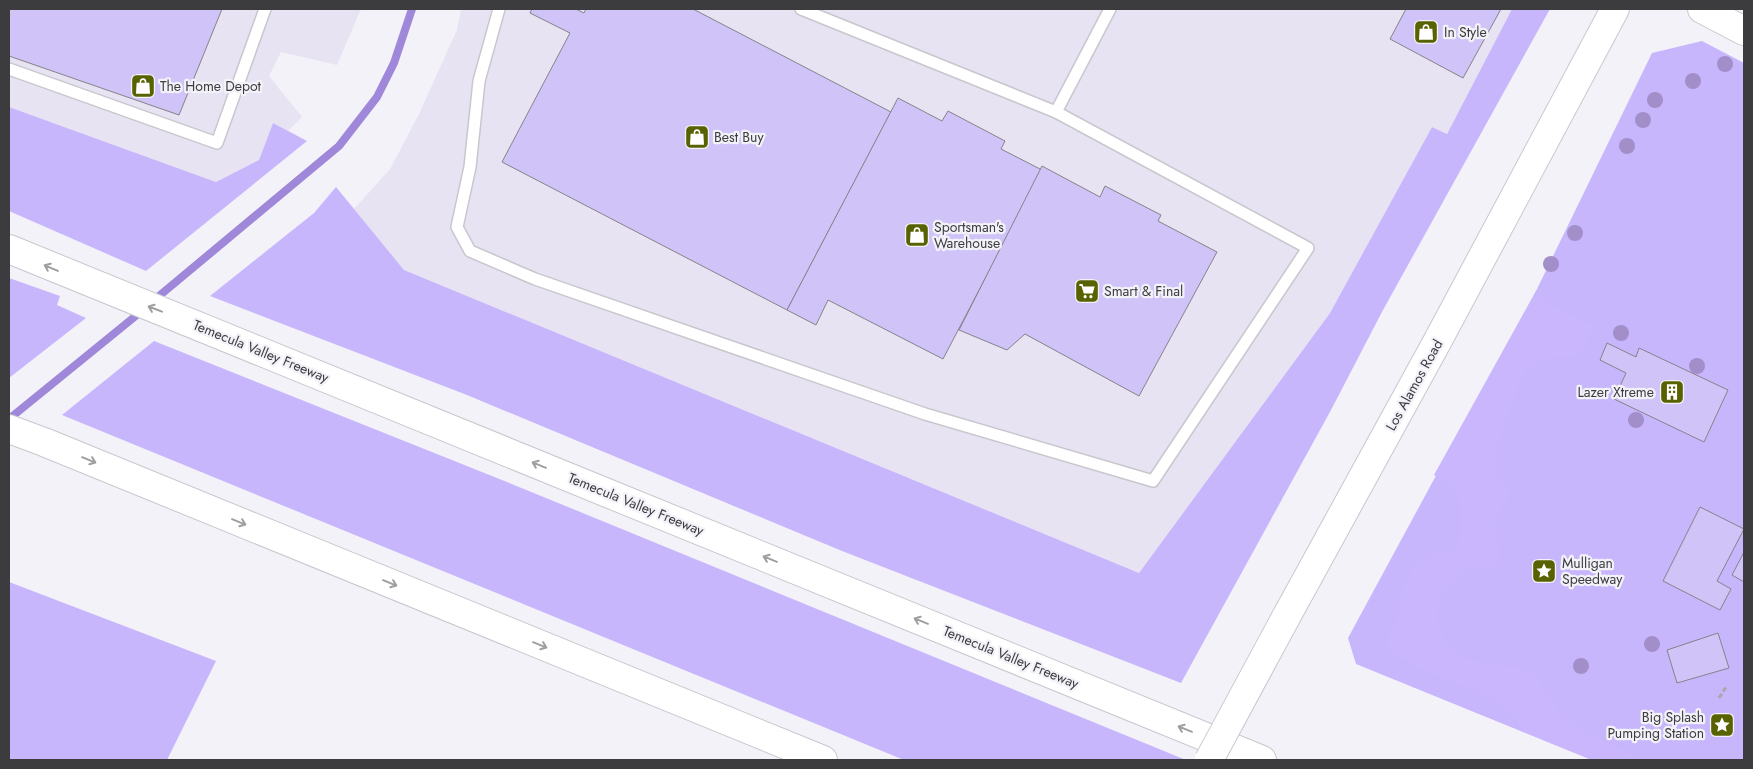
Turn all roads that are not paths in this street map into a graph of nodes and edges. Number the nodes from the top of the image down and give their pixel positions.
1 (265, 9) edge
2 (499, 9) edge
3 (801, 9) edge
4 (1110, 9) edge
5 (1615, 9) edge
6 (1702, 9) edge
7 (1744, 30) edge
8 (9, 68) edge
9 (1056, 112) junction
10 (9, 249) edge
11 (9, 429) edge
12 (823, 760) edge
13 (1209, 760) edge
14 (1262, 760) edge

1 - 8 lane
2 - 9 lane
3 - 9 lane
4 - 9 lane
5 - 13 main road, Los Alamos Road, bridge
6 - 7 main road
14 -> 10 main road, Temecula Valley Freeway
11 -> 12 main road

